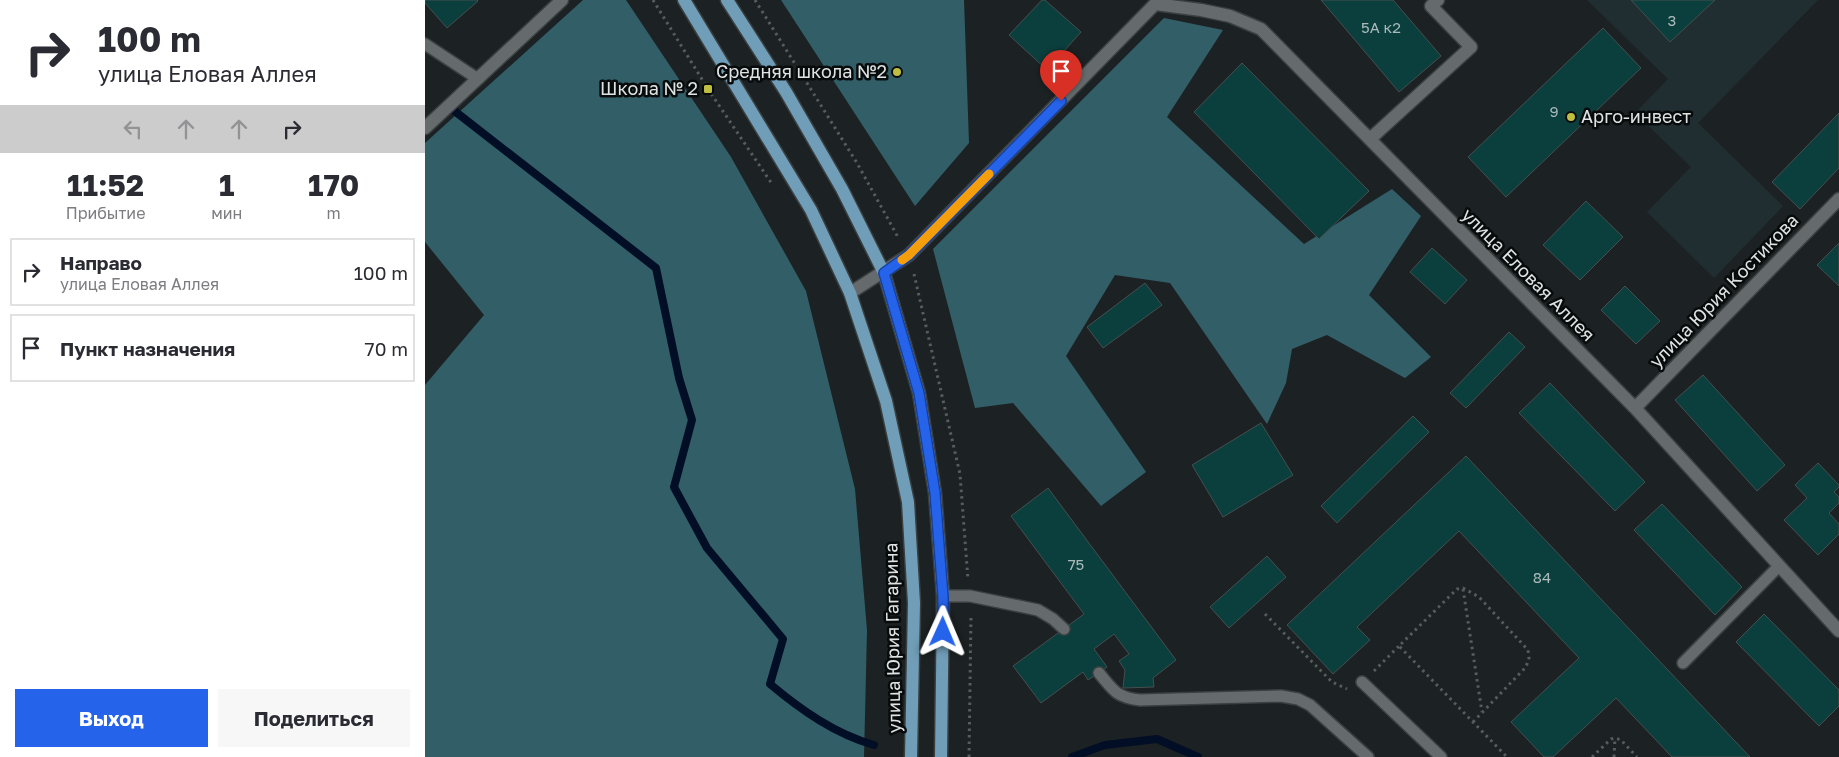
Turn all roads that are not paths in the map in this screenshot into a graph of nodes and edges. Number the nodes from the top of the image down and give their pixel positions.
1 (562, 0) edge
2 (685, 0) edge
3 (727, 0) edge
4 (1438, 0) edge
5 (1157, 2) edge
6 (425, 44) edge
7 (478, 79) junction
8 (425, 128) edge
9 (1369, 139) junction
10 (1839, 200) edge
11 (884, 273) junction
12 (850, 293) junction
13 (1635, 408) junction
14 (1779, 566) junction
15 (943, 596) junction
16 (1064, 629) dead end
17 (1839, 631) edge
18 (1683, 663) dead end
19 (1099, 673) dead end
20 (1362, 682) road end
21 (911, 757) edge
22 (941, 757) edge
23 (1368, 757) edge
24 (1441, 757) edge

1 - 7 street
2 - 12 main road, улица Юрия Гагарина
3 - 11 main road
4 - 9 street
5 - 9 street, улица Еловая Аллея
5 - 11 street, улица Еловая Аллея
6 - 7 lane
7 - 8 street
9 - 13 street, улица Еловая Аллея
10 - 13 street, улица Юрия Костикова
11 - 12 street, улица Еловая Аллея
11 - 15 main road
12 - 21 main road, улица Юрия Гагарина
13 - 14 street, улица Еловая Аллея
14 - 17 street, улица Еловая Аллея
14 - 18 lane
15 - 16 lane
15 - 22 main road
19 - 23 lane
20 - 24 lane

